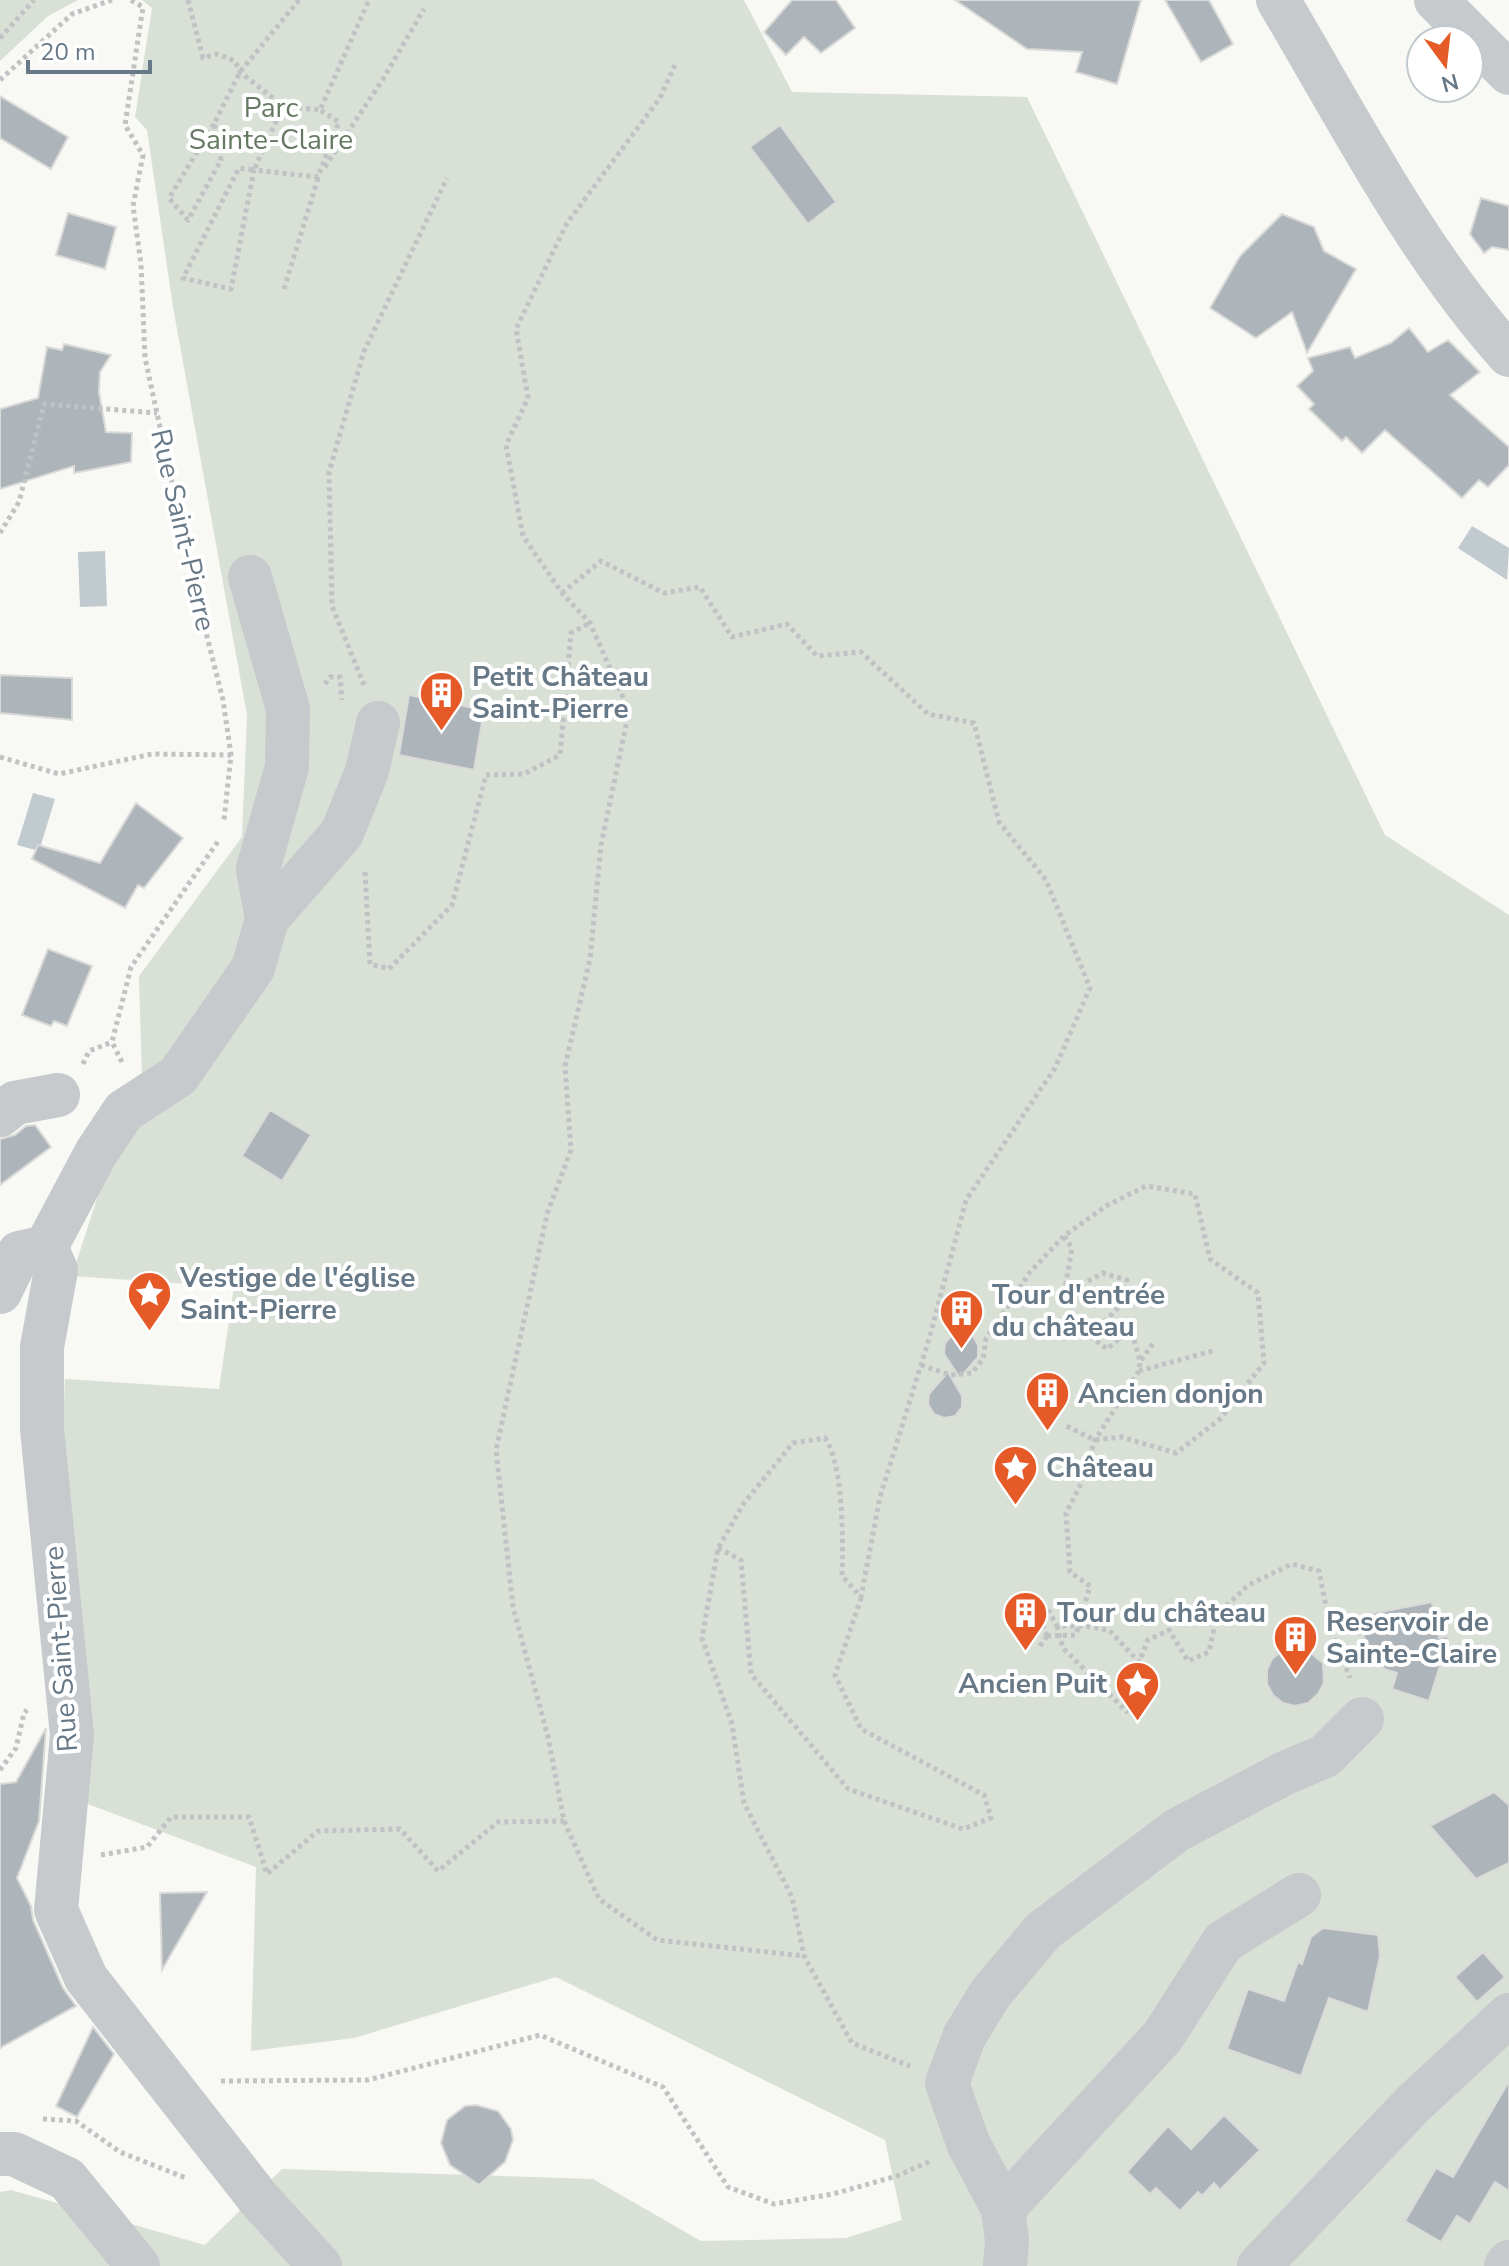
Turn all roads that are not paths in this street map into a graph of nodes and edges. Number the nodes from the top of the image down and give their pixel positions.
1 (1278, 0) edge
2 (1436, 0) edge
3 (1509, 73) edge
4 (1509, 355) edge
5 (250, 577) dead end
6 (378, 723) road end
7 (267, 919) junction
8 (58, 1095) dead end
9 (0, 1115) edge
10 (46, 1247) junction
11 (0, 1292) edge
12 (1355, 1704) road end
13 (1299, 1895) dead end
14 (1509, 2015) edge
15 (0, 2154) edge
16 (1003, 2209) junction
17 (138, 2266) edge
18 (320, 2266) edge
19 (1005, 2266) edge
20 (1259, 2266) edge

1 - 4 street
2 - 3 street
5 - 7 street
6 - 7 street
7 - 10 street
8 - 9 street
10 - 11 street
10 - 18 street, Rue Saint-Pierre
12 - 16 street
13 - 16 street
14 - 20 street
15 - 17 street
16 - 19 street

